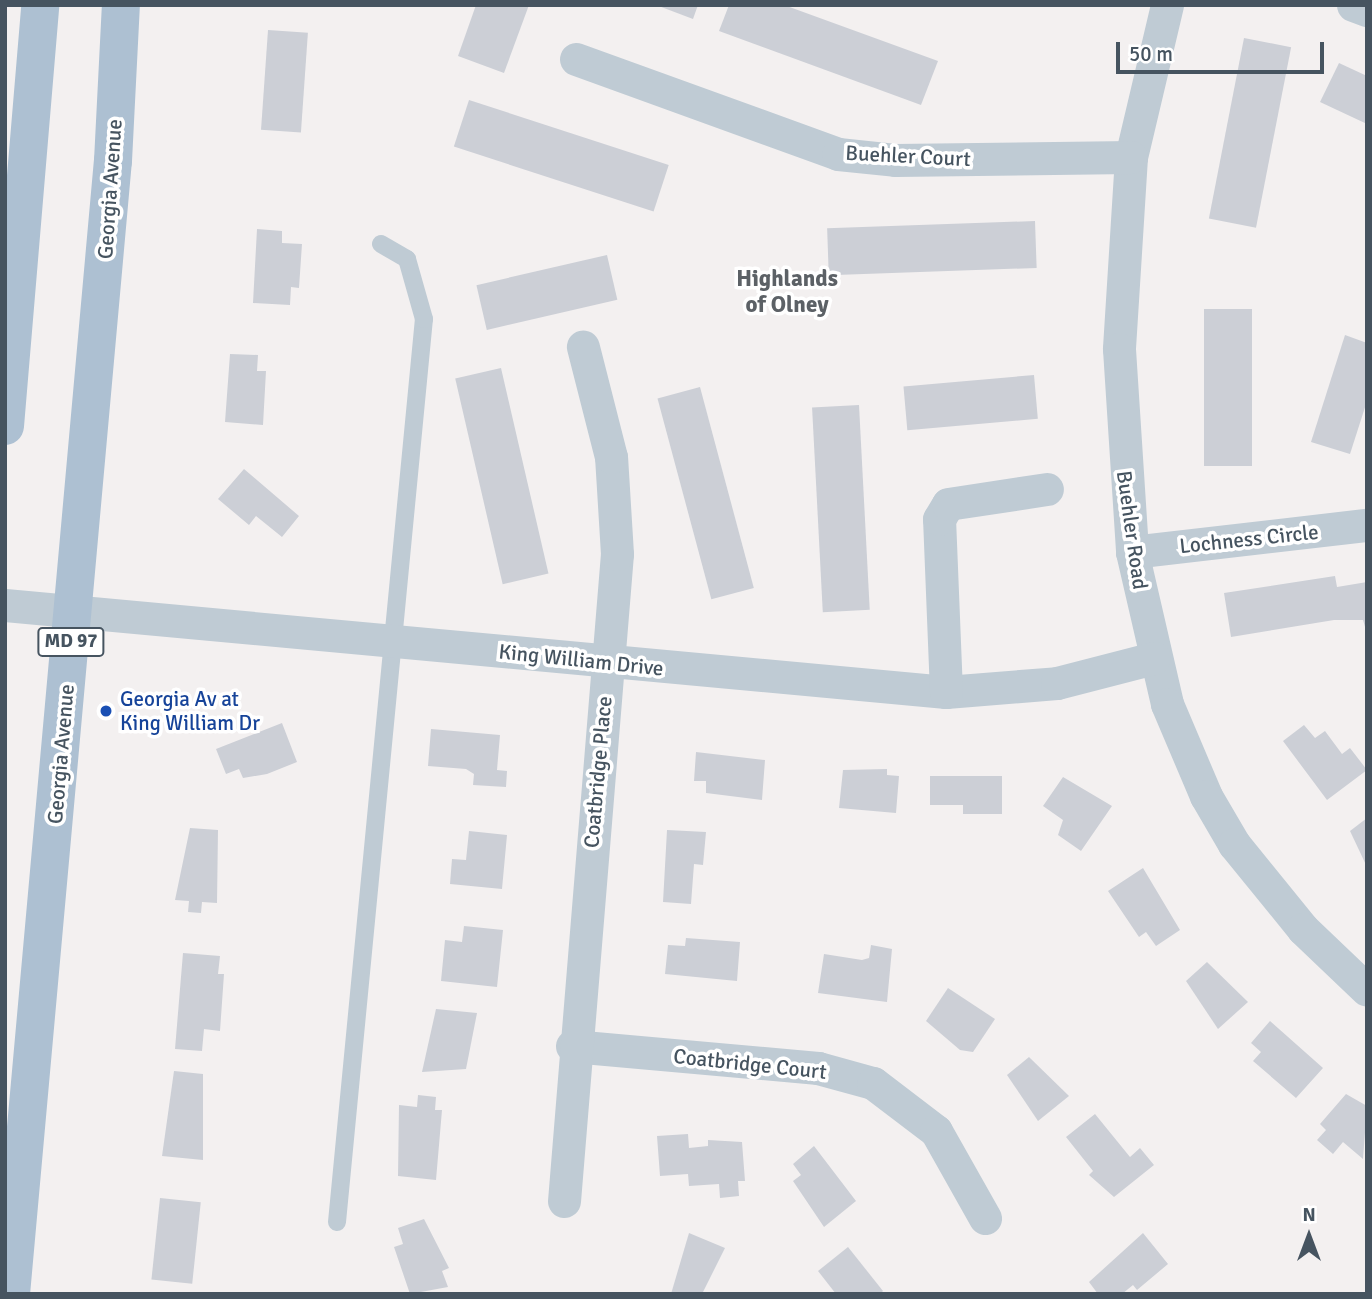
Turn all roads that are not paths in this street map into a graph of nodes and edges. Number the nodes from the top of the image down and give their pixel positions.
1 (40, 5) edge
2 (121, 5) edge
3 (1167, 5) edge
4 (1353, 5) edge
5 (1367, 10) edge
6 (576, 59) dead end
7 (1131, 157) junction
8 (381, 244) dead end
9 (583, 347) dead end
10 (5, 426) edge
11 (1047, 489) dead end
12 (1367, 525) edge
13 (1132, 552) junction
14 (5, 605) edge
15 (74, 611) junction
16 (394, 640) junction
17 (1154, 659) junction
18 (608, 664) junction
19 (946, 692) junction
20 (1367, 990) edge
21 (572, 1046) junction
22 (564, 1200) dead end
23 (985, 1218) dead end
24 (337, 1222) dead end
25 (11, 1294) edge

1 - 10 main road
2 - 15 main road, Georgia Avenue / MD 97
3 - 7 street, Buehler Road
4 - 5 street
6 - 7 street, Buehler Court
7 - 13 street, Buehler Road
8 - 16 lane
9 - 18 street, Coatbridge Place
11 - 19 street
12 - 13 street, Lochness Circle
13 - 17 street, Buehler Road
14 - 15 street, King William Drive
15 - 16 street, King William Drive
15 - 25 main road, Georgia Avenue / MD 97
16 - 18 street, King William Drive
16 - 24 lane
17 - 19 street, King William Drive
17 - 20 street, Buehler Road
18 - 19 street, King William Drive
18 - 21 street, Coatbridge Place
21 - 22 street, Coatbridge Place
21 - 23 street, Coatbridge Court

